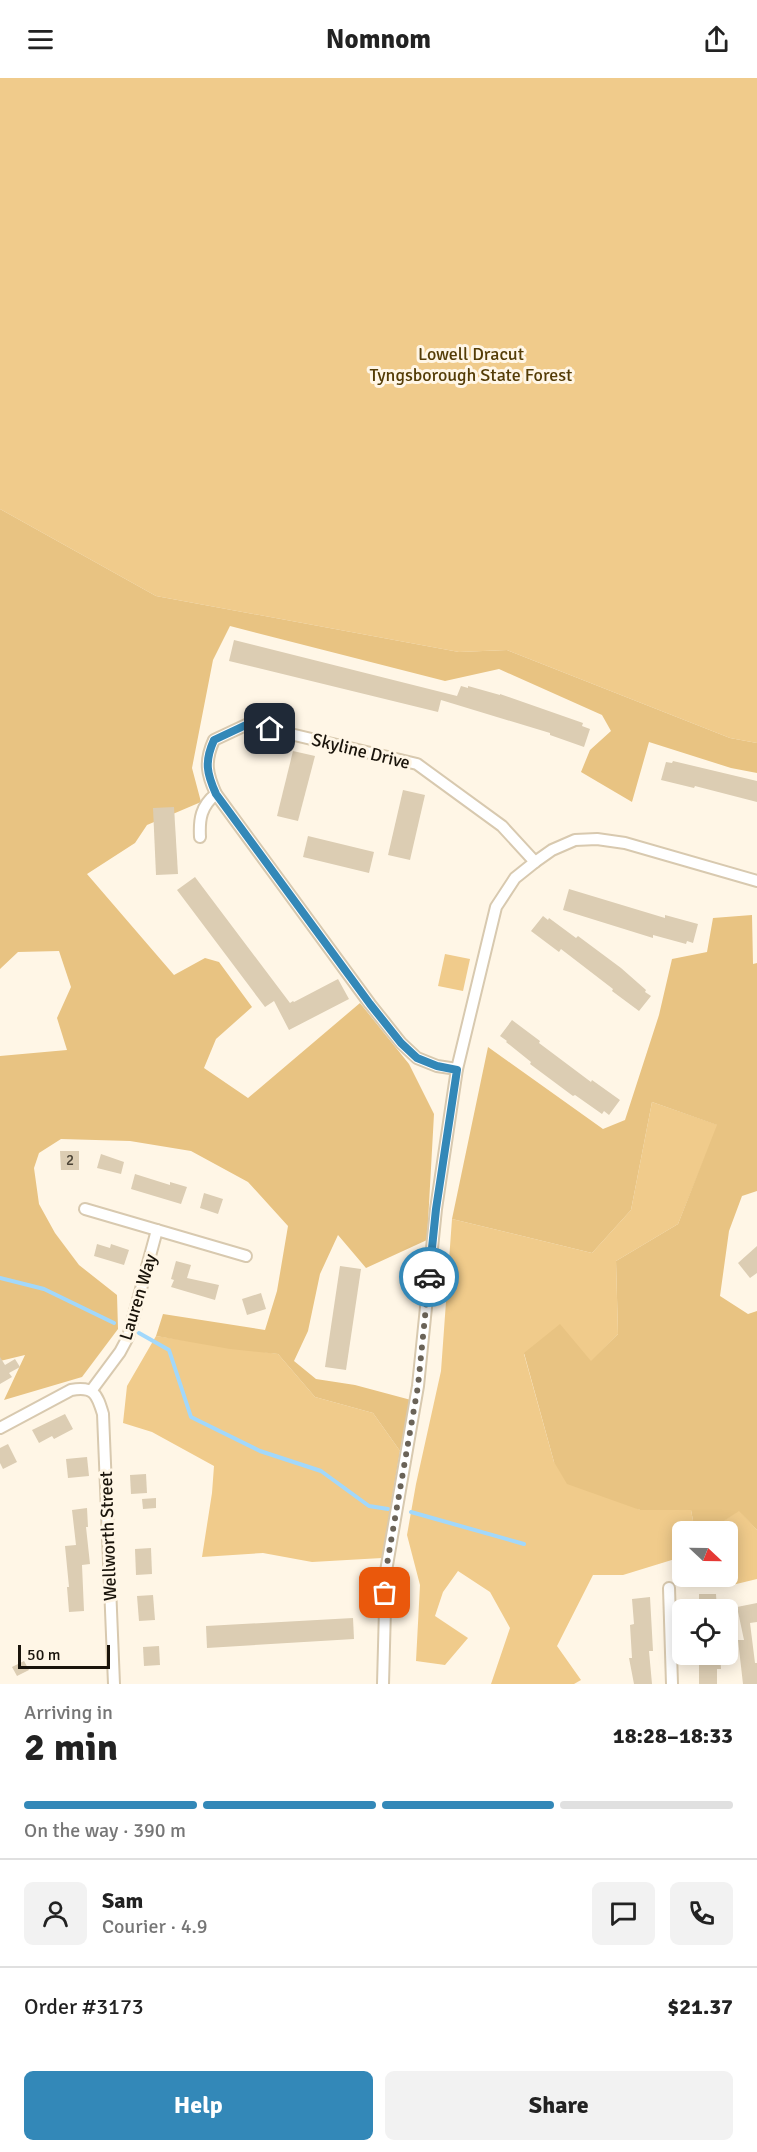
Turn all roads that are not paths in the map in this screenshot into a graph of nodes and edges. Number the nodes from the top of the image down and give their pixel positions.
1 (216, 794) junction
2 (200, 837) dead end
3 (535, 862) junction
4 (757, 881) edge
5 (457, 1070) junction
6 (85, 1209) dead end
7 (157, 1230) junction
8 (246, 1256) dead end
9 (92, 1391) junction
10 (0, 1428) edge
11 (669, 1588) dead end
12 (114, 1684) edge
13 (383, 1684) edge
14 (672, 1684) edge

1 - 2 street
1 - 3 street, Skyline Drive
1 - 5 street, Skyline Drive
3 - 4 street
3 - 5 street
5 - 13 street
6 - 7 street, Lauren Way
7 - 8 street, Lauren Way
7 - 9 street, Lauren Way
9 - 10 street
9 - 12 street, Wellworth Street
11 - 14 street

